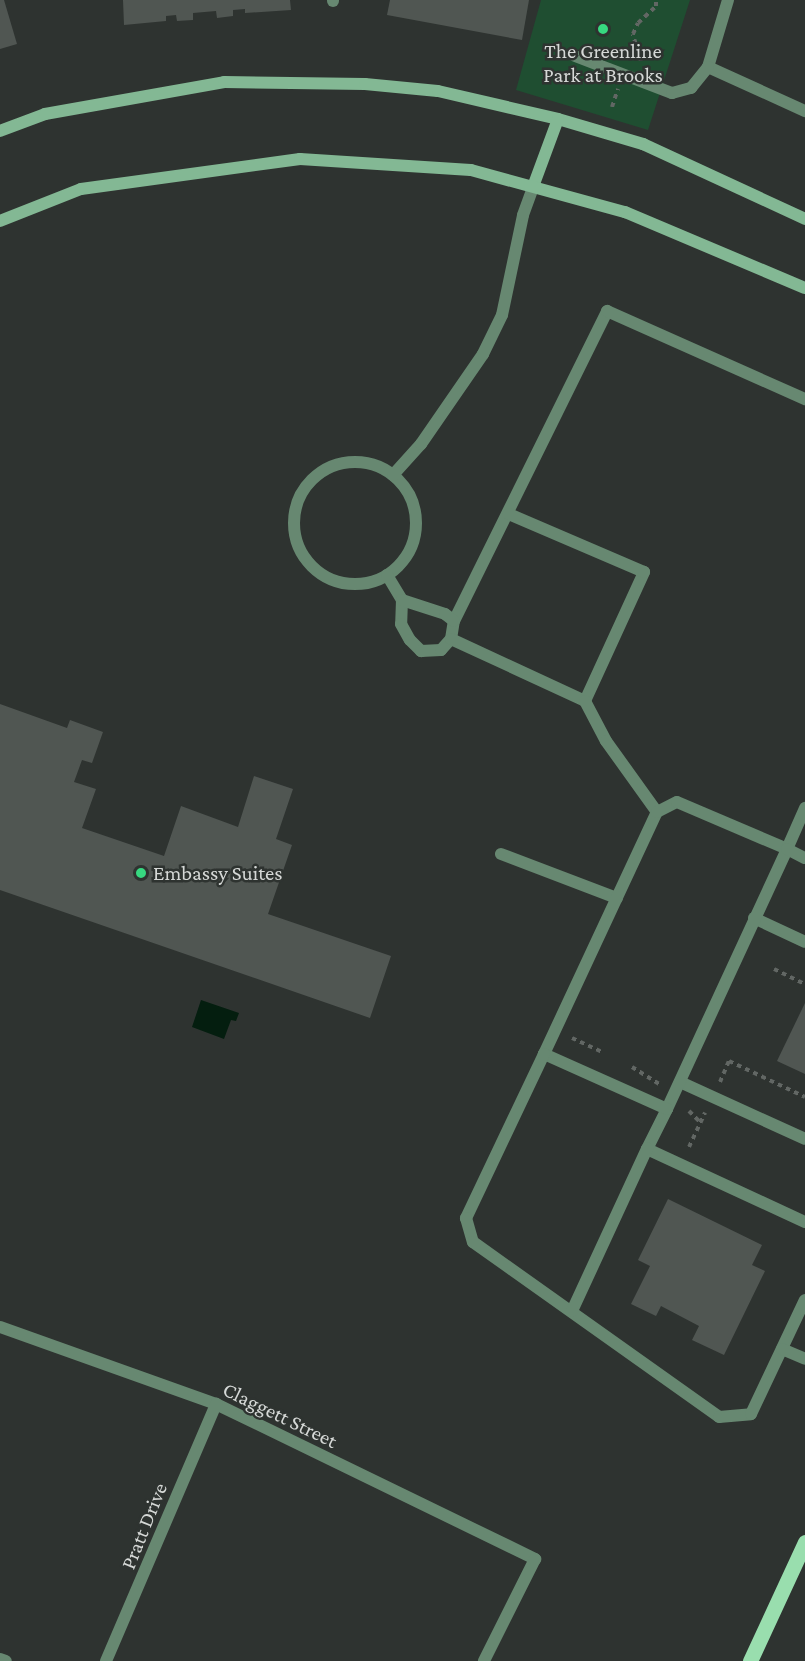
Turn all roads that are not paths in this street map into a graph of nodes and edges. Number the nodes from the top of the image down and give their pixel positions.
1 (728, 0) edge
2 (575, 56) dead end
3 (708, 67) junction
4 (805, 111) edge
5 (558, 119) junction
6 (0, 131) edge
7 (534, 184) junction
8 (805, 219) edge
9 (0, 221) edge
10 (805, 288) edge
11 (805, 399) edge
12 (393, 475) junction
13 (509, 514) junction
14 (387, 575) junction
15 (402, 600) junction
16 (454, 621) junction
17 (452, 639) junction
18 (585, 701) junction
19 (805, 808) edge
20 (657, 812) junction
21 (787, 849) junction
22 (501, 854) dead end
23 (805, 858) edge
24 (617, 898) junction
25 (754, 918) junction
26 (805, 942) edge
27 (544, 1054) junction
28 (680, 1082) junction
29 (667, 1108) junction
30 (805, 1139) edge
31 (648, 1149) junction
32 (805, 1222) edge
33 (805, 1300) edge
34 (572, 1311) junction
35 (0, 1327) edge
36 (782, 1349) junction
37 (805, 1359) edge
38 (216, 1404) junction
39 (805, 1542) edge
40 (0, 1659) edge
41 (6, 1661) edge
42 (106, 1661) edge
43 (484, 1661) edge
44 (750, 1661) edge

1 - 3 street
2 - 3 street
3 - 4 street
5 - 6 street
5 - 7 street
5 - 8 street
7 - 9 street
7 - 10 street
7 - 12 street
11 - 13 street
12 - 14 street
12 - 14 street
13 - 16 street
13 - 18 street
14 - 15 street
15 - 16 street
15 - 17 street
16 - 17 street
17 - 18 street
18 - 20 street
19 - 21 street
20 - 21 street
20 - 24 street
21 - 23 street
21 - 25 street
22 - 24 street
24 - 27 street
25 - 26 street
25 - 28 street
27 - 29 street
27 - 34 street
28 - 29 street
28 - 30 street
29 - 31 street
31 - 32 street
31 - 34 street
33 - 36 street
34 - 36 street
35 - 38 street, Claggett Street
36 - 37 street
38 - 42 street, Pratt Drive
38 - 43 street, Claggett Street
39 - 44 main road
40 - 41 street

